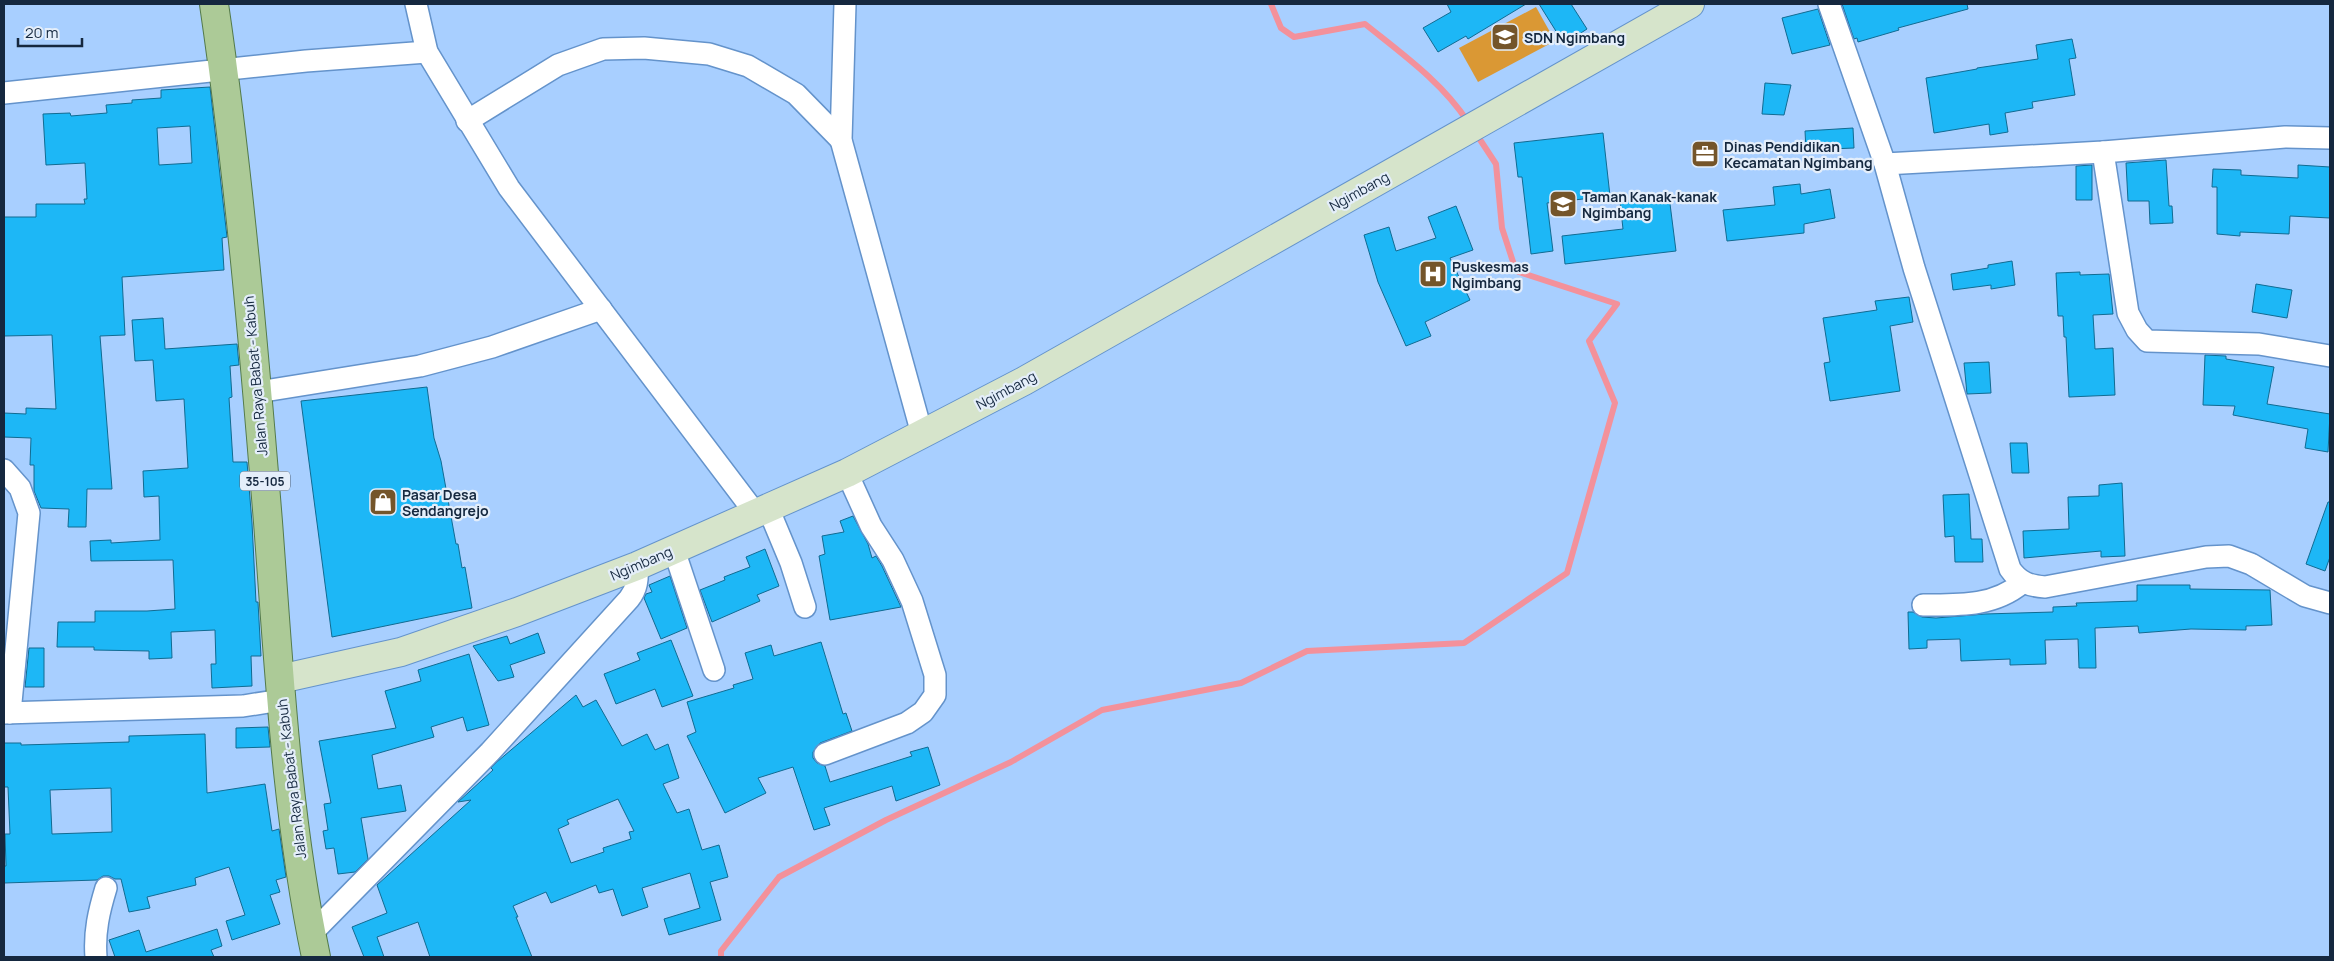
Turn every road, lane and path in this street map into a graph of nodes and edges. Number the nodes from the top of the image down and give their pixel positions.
1 (214, 4) edge
2 (416, 4) edge
3 (845, 4) edge
4 (1690, 4) edge
5 (1829, 4) edge
6 (427, 52) junction
7 (223, 69) junction
8 (4, 93) edge
9 (467, 121) junction
10 (2330, 138) edge
11 (841, 140) junction
12 (2103, 152) junction
13 (1885, 164) junction
14 (601, 309) junction
15 (2330, 356) edge
16 (258, 392) junction
17 (922, 434) junction
18 (4, 470) edge
19 (847, 473) junction
20 (762, 511) junction
21 (674, 550) junction
22 (637, 566) junction
23 (2022, 583) junction
24 (2330, 603) edge
25 (1923, 605) dead end
26 (805, 607) dead end
27 (714, 670) dead end
28 (280, 689) junction
29 (7, 713) edge
30 (825, 754) dead end
31 (106, 888) dead end
32 (314, 946) edge
33 (96, 957) edge

1 - 7 main road, Jalan Raya Babat - Kabuh / 35-105
2 - 6 street
3 - 11 street
4 - 17 street, Ngimbang
5 - 13 street
6 - 7 street
6 - 9 street
7 - 8 street
7 - 16 main road, Jalan Raya Babat - Kabuh / 35-105
9 - 11 street
9 - 14 street
10 - 12 street
11 - 17 street
12 - 13 street
12 - 15 street
13 - 23 street
14 - 16 street
14 - 20 street
16 - 28 main road, Jalan Raya Babat - Kabuh / 35-105
17 - 19 street, Ngimbang
18 - 29 street
19 - 20 street, Ngimbang
19 - 30 street
20 - 21 street, Ngimbang
20 - 26 street
21 - 22 street, Ngimbang
21 - 27 street
22 - 28 street, Ngimbang
22 - 32 street
23 - 24 street
23 - 25 street
28 - 29 street
28 - 32 main road, Jalan Raya Babat - Kabuh / 35-105
31 - 33 street

